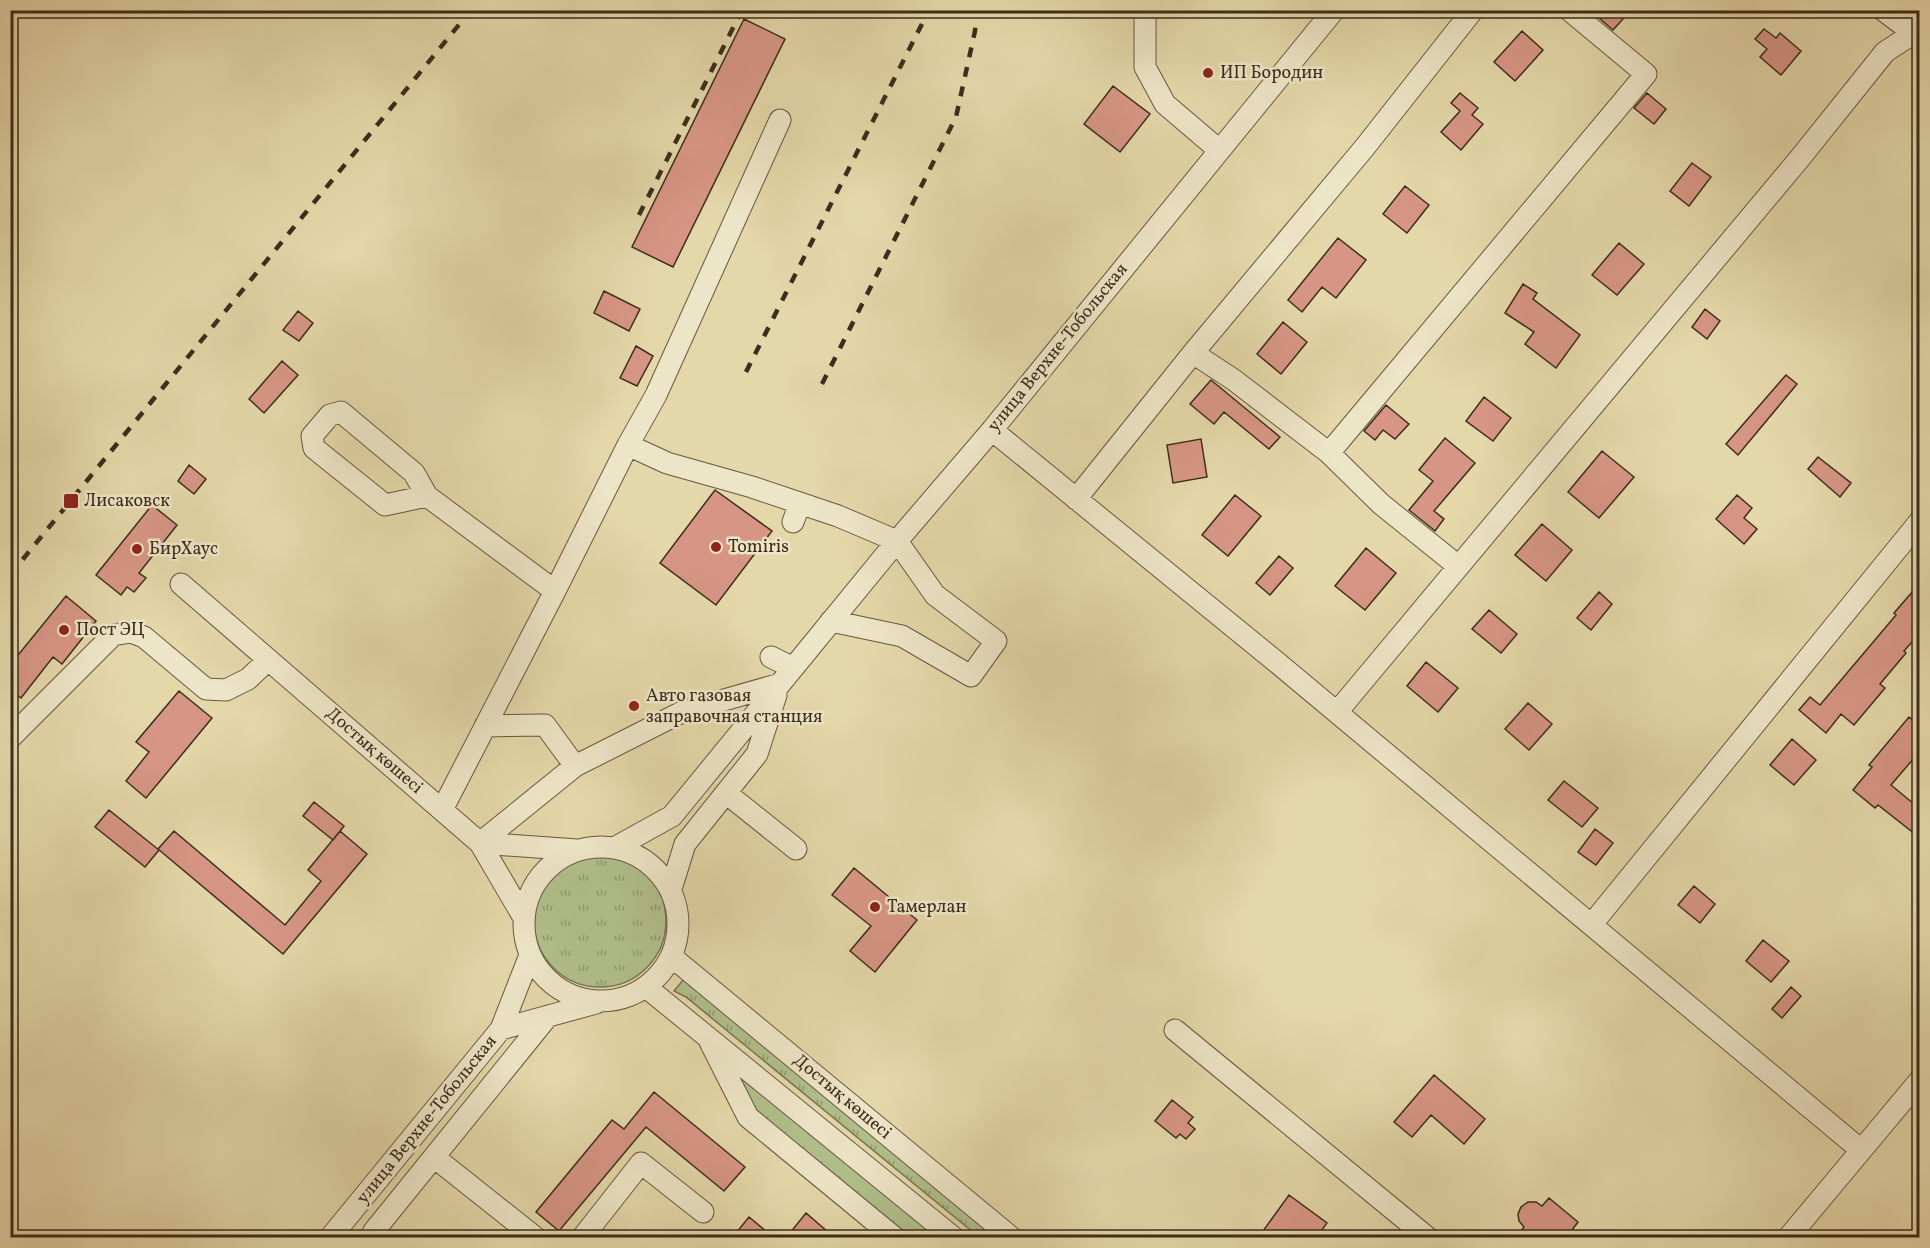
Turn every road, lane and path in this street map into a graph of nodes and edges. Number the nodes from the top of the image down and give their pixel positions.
1 (1148, 10) edge
2 (1334, 10) edge
3 (1473, 10) edge
4 (1569, 10) edge
5 (1883, 10) edge
6 (1917, 36) edge
7 (780, 120) dead end
8 (1219, 150) junction
9 (1193, 353) junction
10 (992, 430) junction
11 (628, 445) junction
12 (1329, 453) junction
13 (427, 496) junction
14 (1076, 499) junction
15 (1920, 521) edge
16 (897, 541) junction
17 (1458, 566) junction
18 (182, 584) dead end
19 (555, 591) junction
20 (831, 621) junction
21 (771, 657) dead end
22 (268, 660) junction
23 (786, 676) junction
24 (1337, 712) junction
25 (485, 726) junction
26 (10, 738) edge
27 (575, 766) junction
28 (726, 793) junction
29 (442, 810) junction
30 (480, 843) junction
31 (616, 847) junction
32 (796, 849) dead end
33 (578, 850) junction
34 (671, 889) junction
35 (526, 908) junction
36 (1592, 924) junction
37 (530, 955) junction
38 (672, 957) junction
39 (646, 987) junction
40 (605, 1001) junction
41 (548, 1016) junction
42 (501, 1029) junction
43 (1175, 1029) dead end
44 (705, 1033) junction
45 (1920, 1080) edge
46 (1861, 1150) junction
47 (434, 1157) junction
48 (703, 1212) dead end
49 (333, 1234) edge
50 (372, 1234) edge
51 (536, 1237) edge
52 (582, 1238) edge
53 (895, 1238) edge
54 (954, 1238) edge
55 (1012, 1238) edge
56 (1428, 1238) edge
57 (1788, 1238) edge

1 - 8 street
2 - 8 street, улица Верхне-Тобольская
3 - 9 street
4 - 12 street
5 - 6 street
6 - 17 street
7 - 11 street
8 - 10 street, улица Верхне-Тобольская
9 - 12 street
9 - 14 street
10 - 14 street
10 - 16 street, улица Верхне-Тобольская
11 - 16 street
11 - 19 street
12 - 17 street
13 - 13 street
13 - 19 street
14 - 24 street
15 - 36 street
16 - 20 street, улица Верхне-Тобольская
16 - 20 street
17 - 24 street
18 - 22 street, Достық көшесі
19 - 25 street
20 - 23 street, улица Верхне-Тобольская
21 - 23 street
22 - 26 street
22 - 29 street, Достық көшесі
23 - 27 street
23 - 28 street, улица Верхне-Тобольская
23 - 31 street, улица Верхне-Тобольская
24 - 36 street
25 - 27 street
25 - 29 street
27 - 30 street
28 - 32 street
28 - 34 street, улица Верхне-Тобольская
29 - 30 street, Достық көшесі
30 - 33 street
30 - 35 street, Достық көшесі
31 - 33 street, улица Верхне-Тобольская
31 - 34 street, улица Верхне-Тобольская
33 - 35 street, улица Верхне-Тобольская
34 - 38 street, улица Верхне-Тобольская
35 - 37 street
36 - 46 street
37 - 40 street
37 - 42 street, улица Верхне-Тобольская
38 - 39 street
38 - 55 street, Достық көшесі
39 - 40 street
39 - 44 street, Достық көшесі
40 - 41 street, улица Верхне-Тобольская
41 - 42 street, улица Верхне-Тобольская
41 - 47 street
42 - 49 street, улица Верхне-Тобольская
43 - 56 street
44 - 53 street
44 - 54 street, Достық көшесі
45 - 46 street
46 - 57 street
47 - 50 street
47 - 51 street
48 - 52 street
49 - 50 street

